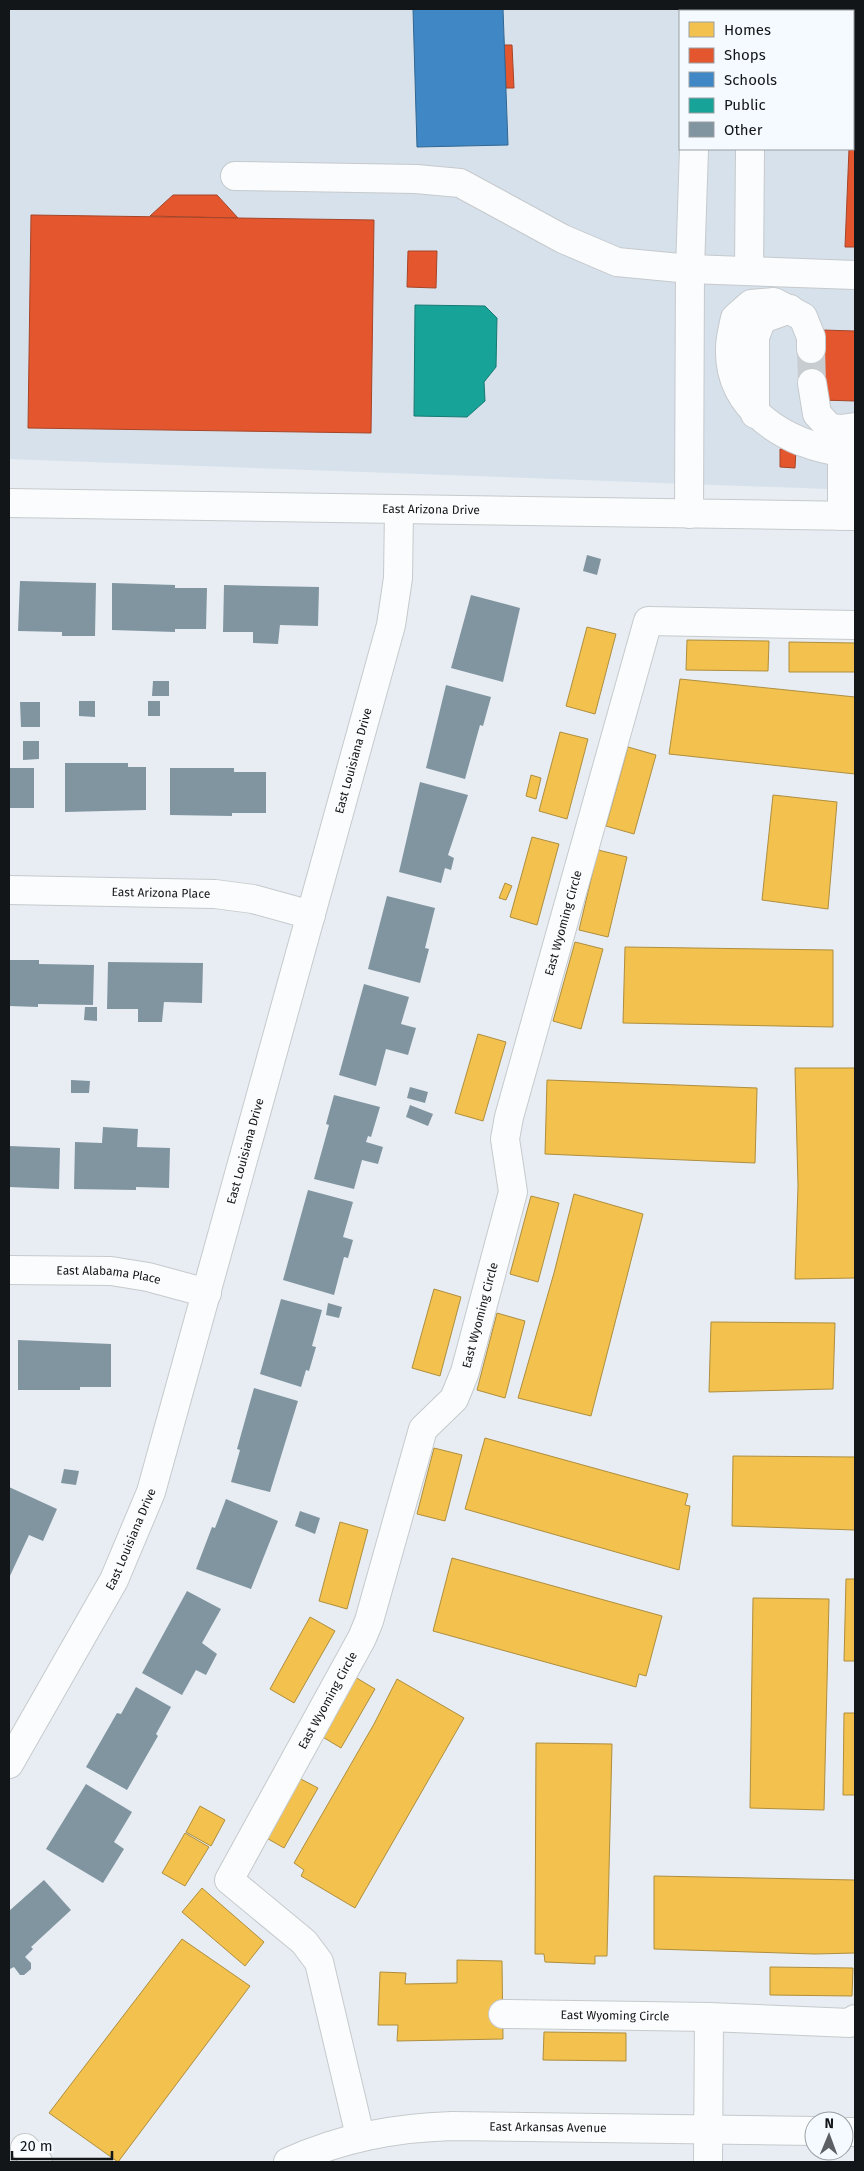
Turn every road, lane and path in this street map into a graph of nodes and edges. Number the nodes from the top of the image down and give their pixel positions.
1 (694, 150) edge
2 (750, 150) edge
3 (235, 176) dead end
4 (690, 269) junction
5 (749, 271) junction
6 (855, 275) edge
7 (790, 310) junction
8 (812, 348) tunnel mouth
9 (690, 358) junction
10 (731, 360) junction
11 (812, 383) tunnel mouth
12 (755, 414) junction
13 (855, 427) edge
14 (849, 451) edge
15 (9, 503) edge
16 (399, 510) junction
17 (689, 514) junction
18 (849, 516) edge
19 (855, 625) edge
20 (9, 890) edge
21 (311, 915) junction
22 (9, 1270) edge
23 (207, 1293) junction
24 (9, 1764) edge
25 (513, 2015) dead end
26 (709, 2017) junction
27 (855, 2020) edge
28 (709, 2130) junction
29 (804, 2131) edge
30 (360, 2136) junction
31 (288, 2162) edge
32 (708, 2162) edge

1 - 4 street
2 - 5 street
3 - 4 street
4 - 5 street
4 - 9 street
5 - 6 street
7 - 8 street
7 - 10 street
7 - 12 street
9 - 10 street
9 - 17 street
10 - 12 street
11 - 13 street
12 - 14 street
14 - 18 street
15 - 16 street, East Arizona Drive
16 - 17 street, East Arizona Drive
16 - 21 street, East Louisiana Drive
17 - 18 street, East Arizona Drive
19 - 30 street, East Wyoming Circle
20 - 21 street, East Arizona Place
21 - 23 street, East Louisiana Drive
22 - 23 street, East Alabama Place
23 - 24 street, East Louisiana Drive
25 - 26 street, East Wyoming Circle
26 - 27 street, East Wyoming Circle
26 - 28 street
28 - 29 street, East Arkansas Avenue
28 - 30 street, East Arkansas Avenue
28 - 32 street
30 - 31 street, East Arkansas Avenue

